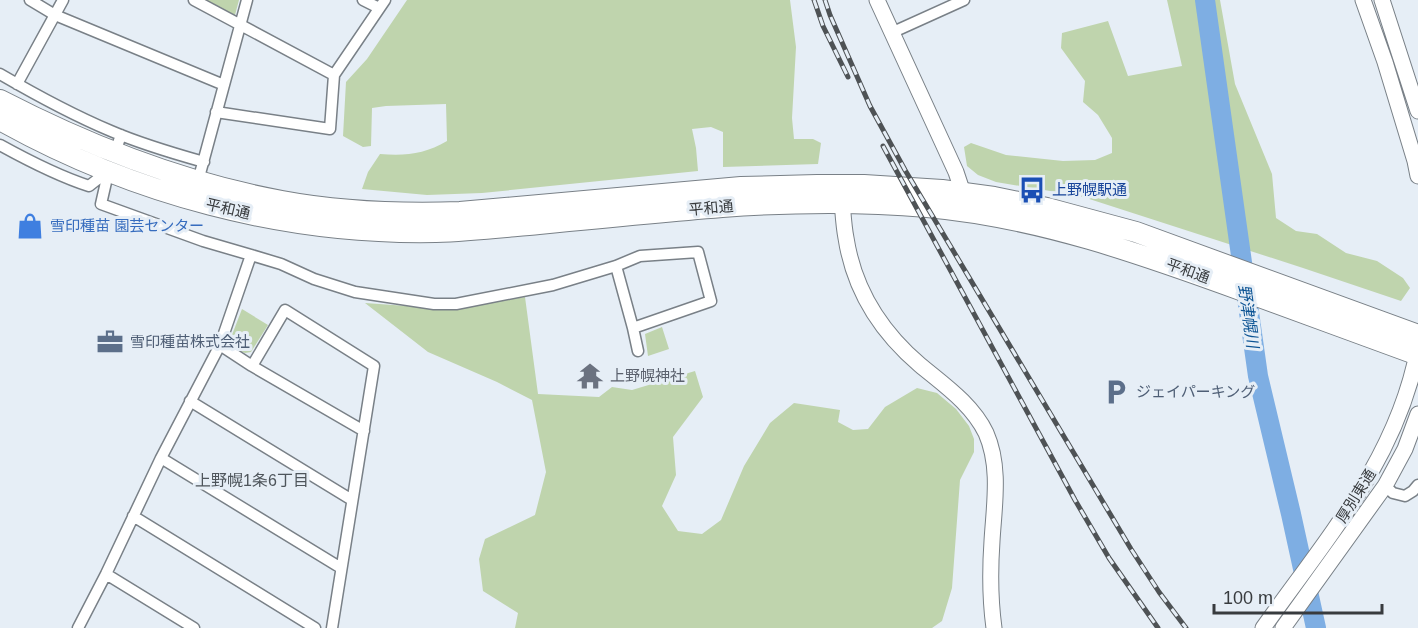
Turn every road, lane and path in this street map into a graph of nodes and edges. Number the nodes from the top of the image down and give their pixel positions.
1 (30, 0) edge
2 (63, 0) edge
3 (194, 0) edge
4 (247, 0) edge
5 (363, 0) edge
6 (877, 0) edge
7 (964, 0) edge
8 (1363, 0) edge
9 (1382, 0) edge
10 (946, 3) edge
11 (382, 4) edge
12 (55, 15) junction
13 (240, 24) junction
14 (891, 33) junction
15 (1401, 58) junction
16 (1385, 62) junction
17 (0, 74) edge
18 (334, 75) junction
19 (17, 84) junction
20 (224, 85) junction
21 (0, 99) edge
22 (1418, 111) edge
23 (216, 112) junction
24 (0, 120) edge
25 (0, 145) edge
26 (115, 153) junction
27 (204, 162) junction
28 (1418, 176) edge
29 (198, 181) junction
30 (963, 193) junction
31 (841, 194) junction
32 (971, 213) junction
33 (251, 255) junction
34 (616, 266) junction
35 (633, 328) junction
36 (1418, 335) edge
37 (220, 345) junction
38 (638, 351) dead end
39 (1418, 353) edge
40 (252, 366) junction
41 (190, 401) junction
42 (1418, 414) edge
43 (364, 431) junction
44 (161, 458) junction
45 (1418, 485) edge
46 (1384, 486) junction
47 (352, 500) junction
48 (133, 516) junction
49 (341, 568) junction
50 (106, 574) junction
51 (1287, 623) edge
52 (78, 628) edge
53 (194, 628) edge
54 (315, 628) edge
55 (332, 628) edge
56 (994, 628) edge
57 (1263, 628) edge

1 - 12 street
2 - 12 street
3 - 13 street
4 - 13 street
5 - 11 street
6 - 14 street
7 - 10 street
8 - 16 street
9 - 15 street
10 - 14 street
11 - 18 street
12 - 19 street
12 - 20 street
13 - 18 street
13 - 20 street
14 - 30 street
15 - 16 street
15 - 22 street
16 - 28 street
17 - 19 street
18 - 23 street
19 - 26 street
20 - 23 street
21 - 26 highway, 平和通
23 - 27 street
24 - 26 highway, 平和通
25 - 26 street
26 - 27 street
26 - 29 highway, 平和通
26 - 31 highway, 平和通
26 - 33 street
27 - 29 street
29 - 31 highway, 平和通
30 - 31 highway, 平和通
30 - 32 street
30 - 36 highway, 平和通
31 - 32 highway, 平和通
31 - 56 street
32 - 39 highway, 平和通
33 - 34 street
33 - 37 street
34 - 35 street
34 - 35 street
35 - 38 street
37 - 40 street
37 - 41 street
39 - 57 street, 厚別東通
40 - 43 street
40 - 43 street
41 - 44 street
41 - 47 street
42 - 46 street, 厚別東通
43 - 47 street
44 - 48 street
44 - 49 street
45 - 46 street
46 - 51 street, 厚別東通
47 - 49 street
48 - 50 street
48 - 54 street
49 - 55 street
50 - 52 street
50 - 53 street

